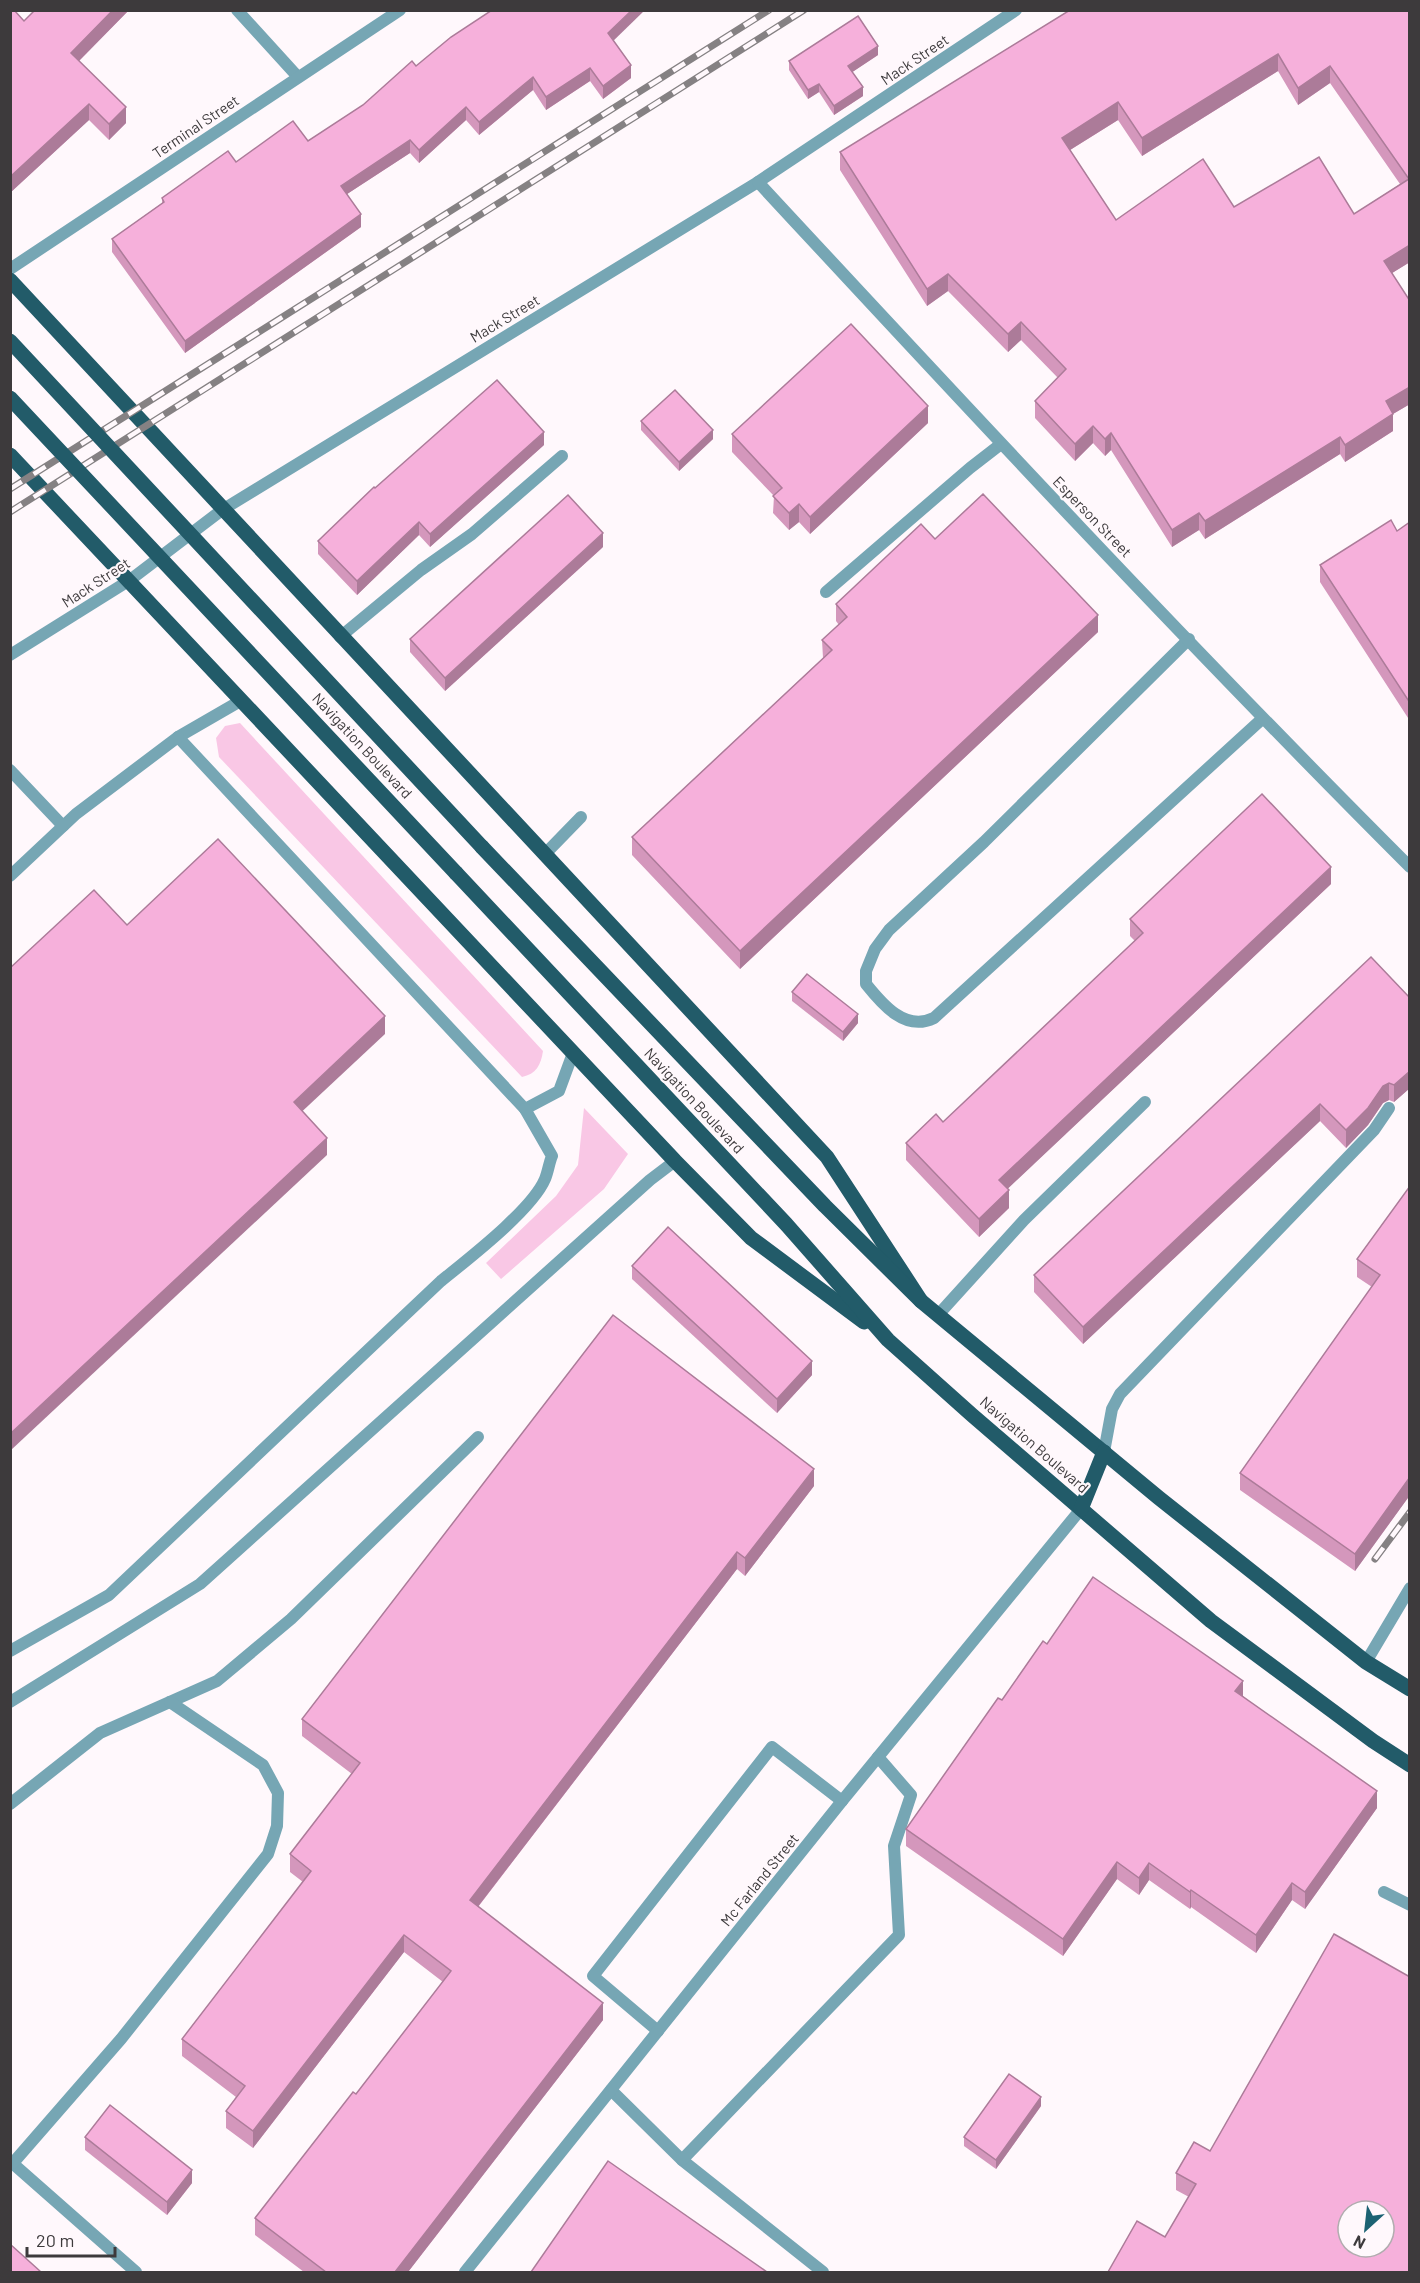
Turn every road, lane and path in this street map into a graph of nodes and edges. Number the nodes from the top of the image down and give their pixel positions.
1 (237, 10) edge
2 (400, 10) edge
3 (1016, 10) edge
4 (298, 77) junction
5 (758, 182) junction
6 (10, 269) edge
7 (10, 280) edge
8 (10, 341) edge
9 (10, 398) edge
10 (1001, 444) junction
11 (10, 455) edge
12 (562, 456) dead end
13 (222, 510) junction
14 (130, 580) junction
15 (826, 592) dead end
16 (340, 637) junction
17 (1189, 639) junction
18 (10, 655) edge
19 (242, 700) junction
20 (1262, 719) junction
21 (178, 737) junction
22 (10, 770) edge
23 (581, 817) dead end
24 (63, 826) junction
25 (544, 855) junction
26 (1410, 867) edge
27 (10, 876) edge
28 (573, 1053) junction
29 (1144, 1102) dead end
30 (1389, 1108) edge
31 (525, 1109) junction
32 (675, 1161) junction
33 (921, 1301) junction
34 (938, 1315) junction
35 (888, 1340) junction
36 (478, 1437) dead end
37 (1104, 1452) junction
38 (1081, 1509) junction
39 (1410, 1588) edge
40 (10, 1651) edge
41 (1366, 1662) junction
42 (1410, 1689) edge
43 (10, 1702) edge
44 (170, 1702) junction
45 (878, 1757) junction
46 (1410, 1764) edge
47 (842, 1802) junction
48 (10, 1804) edge
49 (1384, 1892) dead end
50 (1410, 1905) edge
51 (658, 2031) junction
52 (611, 2090) junction
53 (682, 2160) junction
54 (12, 2162) edge
55 (136, 2272) edge
56 (465, 2272) edge
57 (823, 2272) edge

1 - 4 street
2 - 4 street, Terminal Street
3 - 5 street, Mack Street
4 - 6 street, Terminal Street
5 - 10 street, Esperson Street
5 - 13 street, Mack Street
7 - 13 main road
8 - 33 main road, Navigation Boulevard, bridge
9 - 35 main road, Navigation Boulevard, bridge
10 - 15 street
10 - 17 street, Esperson Street
11 - 14 main road
12 - 16 street
13 - 14 street, Mack Street
13 - 16 main road
14 - 18 street, Mack Street
14 - 19 main road
16 - 25 main road
17 - 20 street, Esperson Street
17 - 20 street
19 - 21 street
19 - 28 main road
20 - 26 street, Esperson Street
21 - 24 street
21 - 31 street
22 - 24 street
23 - 25 street
24 - 27 street
25 - 33 main road
28 - 31 street
28 - 32 main road
29 - 34 street
30 - 37 street
31 - 40 street
32 - 35 main road
32 - 43 street
33 - 34 main road, Navigation Boulevard
34 - 37 main road, Navigation Boulevard
35 - 38 main road, Navigation Boulevard
36 - 44 street
37 - 38 main road
37 - 41 main road, Navigation Boulevard
38 - 45 street, Mc Farland Street
38 - 46 main road, Navigation Boulevard
39 - 41 street
41 - 42 main road, Navigation Boulevard
44 - 48 street
44 - 54 street
45 - 47 street, Mc Farland Street
45 - 53 street
47 - 51 street, Mc Farland Street
47 - 51 street
49 - 50 street
51 - 52 street, Mc Farland Street
52 - 53 street
52 - 56 street, Mc Farland Street
53 - 57 street
54 - 55 street

